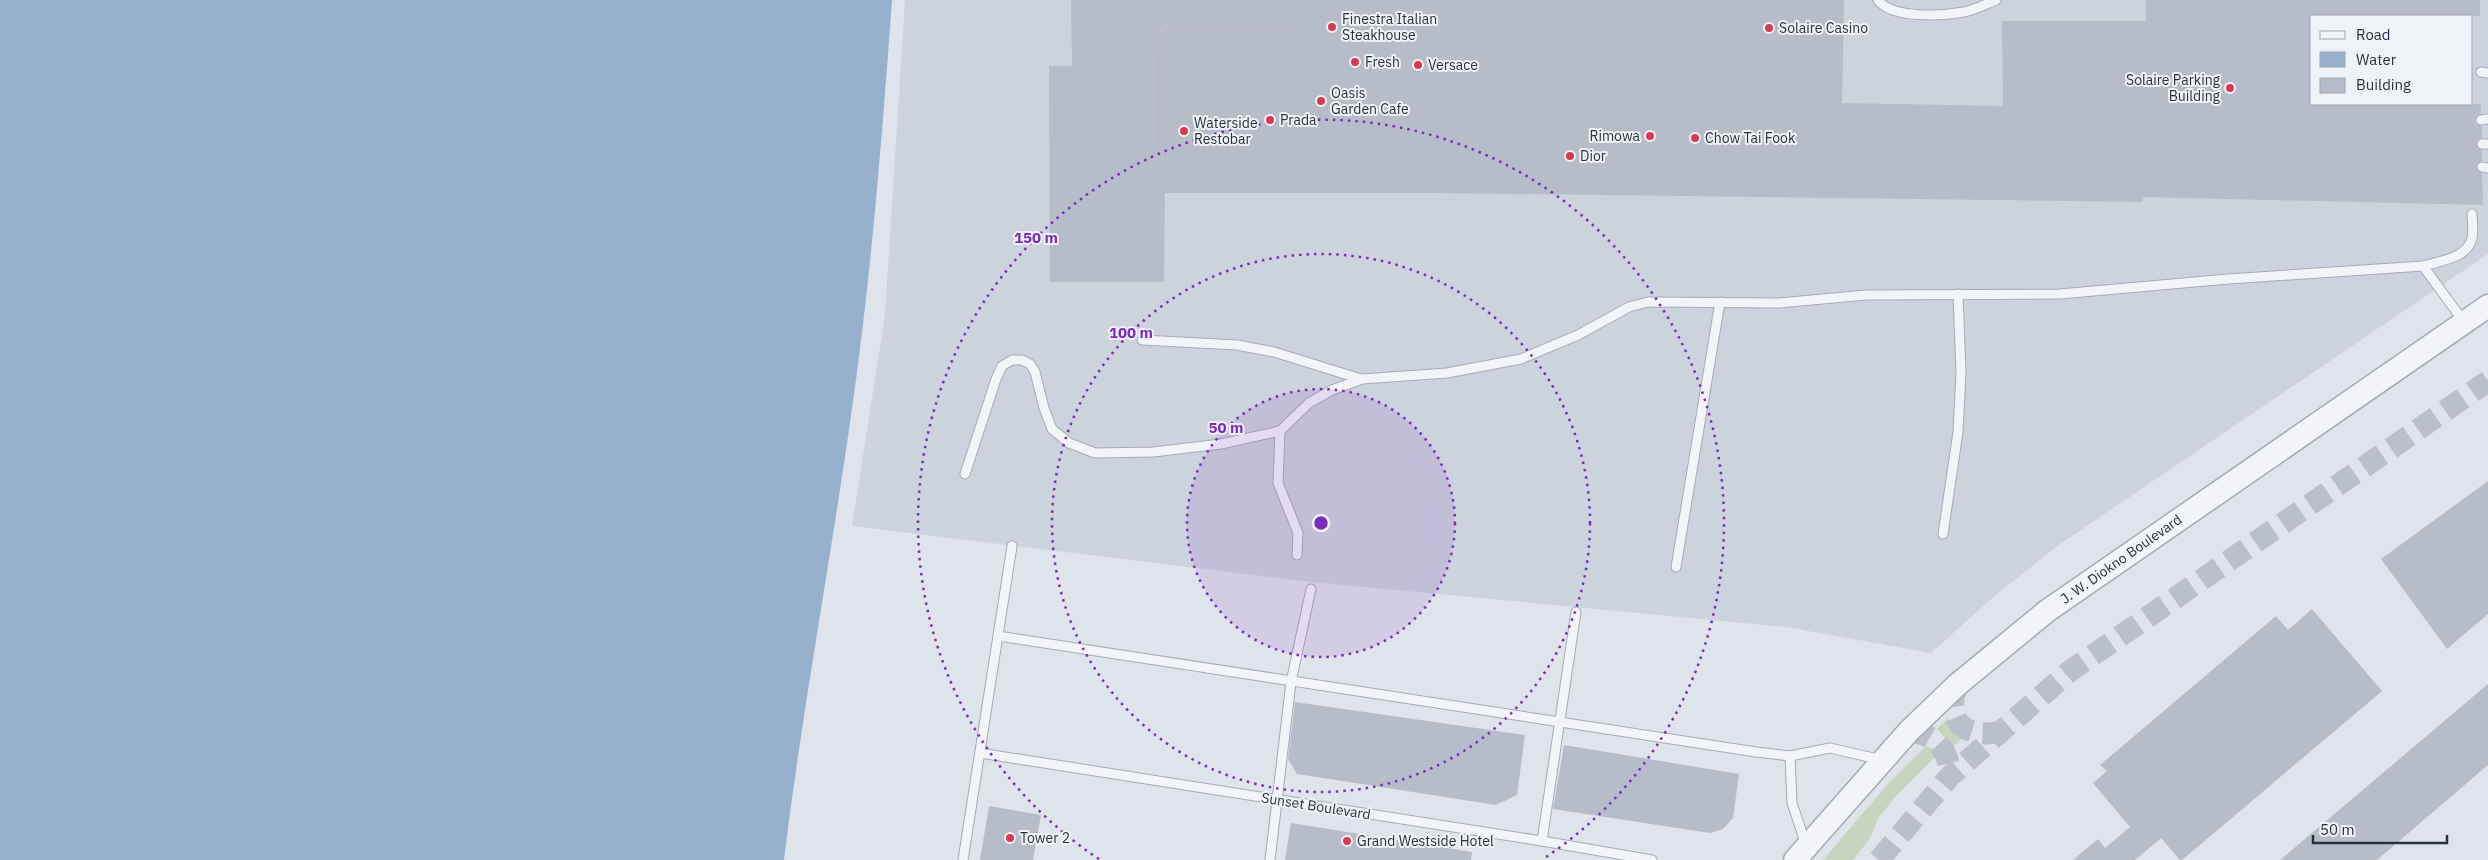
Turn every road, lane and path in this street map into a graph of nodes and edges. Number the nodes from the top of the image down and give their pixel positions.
1 (1878, 0) edge
2 (1996, 0) edge
3 (1296, 30) dead end
4 (1154, 143) dead end
5 (2472, 214) dead end
6 (2423, 266) junction
7 (1958, 294) junction
8 (1720, 302) junction
9 (2488, 306) edge
10 (2464, 323) junction
11 (1142, 340) dead end
12 (1362, 379) junction
13 (1280, 430) junction
14 (965, 474) dead end
15 (1943, 534) dead end
16 (1012, 546) dead end
17 (1296, 555) dead end
18 (1676, 567) dead end
19 (1311, 589) dead end
20 (1576, 612) dead end
21 (998, 636) junction
22 (1291, 682) junction
23 (1559, 720) junction
24 (980, 753) junction
25 (1790, 756) junction
26 (1882, 760) junction
27 (1278, 800) junction
28 (1542, 841) junction
29 (1800, 853) edge
30 (963, 860) edge
31 (1270, 860) edge
32 (1652, 860) edge

1 - 2 lane
3 - 4 path
5 - 6 lane
6 - 7 lane
6 - 10 lane
7 - 8 lane
7 - 15 lane
8 - 12 lane
8 - 18 lane
9 - 10 street, J. W. Diokno Boulevard
10 - 26 street, J. W. Diokno Boulevard
11 - 12 lane
12 - 13 lane
13 - 14 lane
13 - 17 lane
16 - 21 lane
19 - 22 lane
20 - 23 lane
21 - 22 lane
21 - 24 lane
22 - 23 lane
22 - 27 lane
23 - 25 lane
23 - 28 lane
24 - 27 lane, Sunset Boulevard
24 - 30 lane
25 - 26 lane
25 - 29 lane
26 - 29 street, J. W. Diokno Boulevard
27 - 28 lane, Sunset Boulevard
27 - 31 lane
28 - 32 lane, Sunset Boulevard

